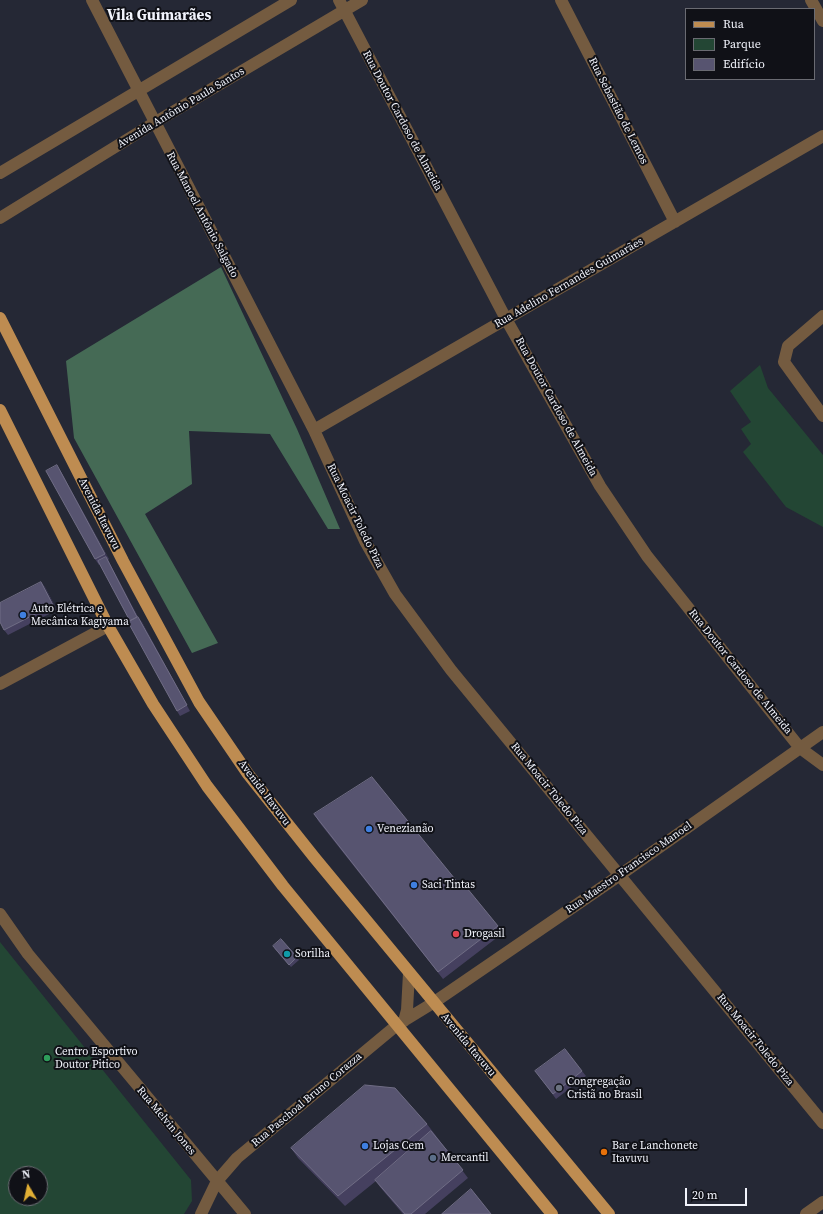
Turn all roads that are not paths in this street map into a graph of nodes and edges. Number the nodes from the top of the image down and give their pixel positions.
1 (92, 0) edge
2 (291, 0) edge
3 (362, 0) edge
4 (561, 0) edge
5 (811, 0) edge
6 (341, 5) edge
7 (823, 21) edge
8 (137, 90) junction
9 (154, 123) junction
10 (823, 136) edge
11 (0, 173) edge
12 (0, 218) edge
13 (675, 222) junction
14 (823, 316) edge
15 (0, 318) edge
16 (506, 319) junction
17 (0, 410) edge
18 (823, 416) edge
19 (314, 430) junction
20 (108, 626) junction
21 (0, 684) edge
22 (823, 732) edge
23 (800, 748) junction
24 (823, 765) edge
25 (620, 875) junction
26 (0, 914) edge
27 (409, 973) junction
28 (433, 1003) junction
29 (401, 1023) junction
30 (823, 1123) edge
31 (218, 1181) junction
32 (823, 1202) edge
33 (201, 1214) edge
34 (245, 1214) edge
35 (552, 1214) edge
36 (609, 1214) edge
37 (806, 1214) edge

1 - 8 street, Rua Manoel Antônio Salgado
2 - 8 street
3 - 6 street, Avenida Antônio Paula Santos
4 - 13 street, Rua Sebastião de Lemos
5 - 7 street
6 - 9 street, Avenida Antônio Paula Santos
6 - 16 street, Rua Doutor Cardoso de Almeida
8 - 9 street, Rua Manoel Antônio Salgado
8 - 11 street
9 - 12 street, Avenida Antônio Paula Santos
9 - 19 street, Rua Manoel Antônio Salgado
10 - 13 street, Rua Adelino Fernandes Guimarães
13 - 16 street, Rua Adelino Fernandes Guimarães
14 - 18 street
15 - 27 main road, Avenida Itavuvu
16 - 19 street, Rua Adelino Fernandes Guimarães
16 - 23 street, Rua Doutor Cardoso de Almeida
17 - 20 main road
19 - 25 street, Rua Moacir Toledo Piza
20 - 21 street
20 - 29 main road
22 - 23 street, Rua Maestro Francisco Manoel
23 - 24 street, Rua Doutor Cardoso de Almeida
23 - 25 street, Rua Maestro Francisco Manoel
25 - 28 street, Rua Maestro Francisco Manoel
25 - 30 street, Rua Moacir Toledo Piza
26 - 31 street, Rua Melvin Jones
27 - 28 main road, Avenida Itavuvu
27 - 29 street
28 - 29 street, Rua Paschoal Bruno Corazza
28 - 36 main road, Avenida Itavuvu
29 - 31 street, Rua Paschoal Bruno Corazza
29 - 35 main road
31 - 33 street, Rua Paschoal Bruno Corazza
31 - 34 street, Rua Melvin Jones
32 - 37 street

